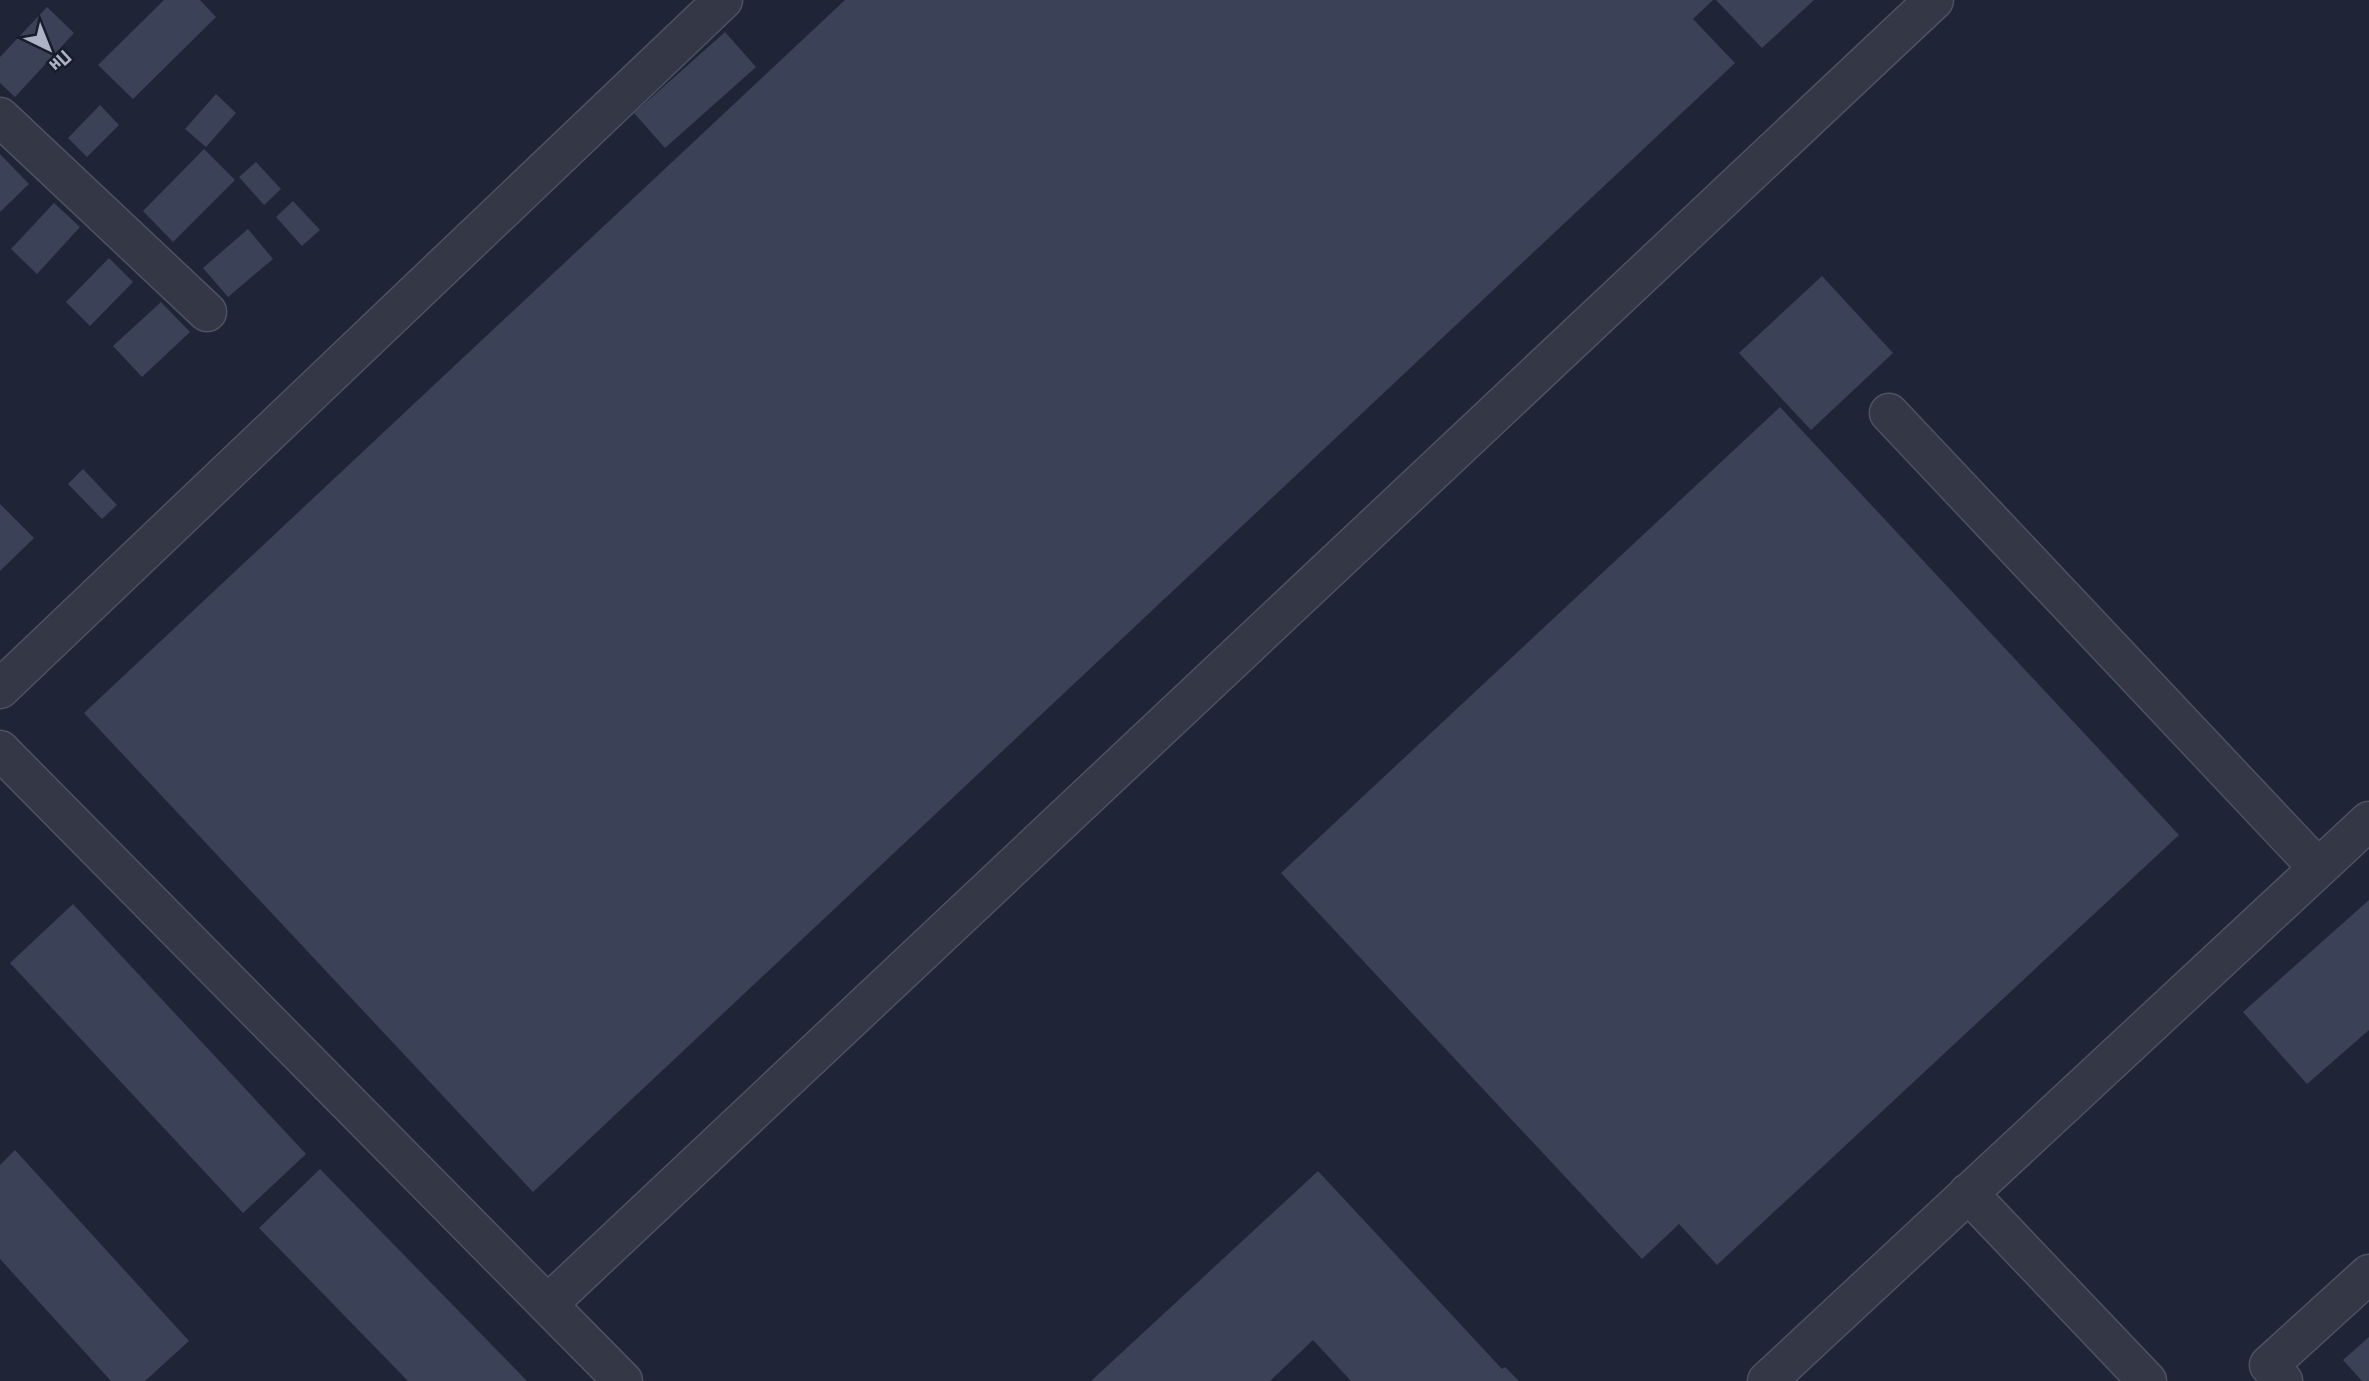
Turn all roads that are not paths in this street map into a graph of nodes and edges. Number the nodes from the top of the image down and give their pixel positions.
1 (723, 0) edge
2 (1934, 0) edge
3 (0, 117) edge
4 (206, 312) dead end
5 (1889, 414) dead end
6 (0, 690) edge
7 (0, 750) edge
8 (2369, 821) edge
9 (2318, 868) junction
10 (1968, 1193) junction
11 (2369, 1275) edge
12 (548, 1304) junction
13 (2276, 1373) edge
14 (624, 1381) edge
15 (1767, 1381) edge
16 (2147, 1381) edge

1 - 6 street
2 - 12 street
3 - 4 street
5 - 9 street
7 - 12 street
8 - 9 street
9 - 10 street
10 - 15 street
10 - 16 street
11 - 13 street
12 - 14 street

